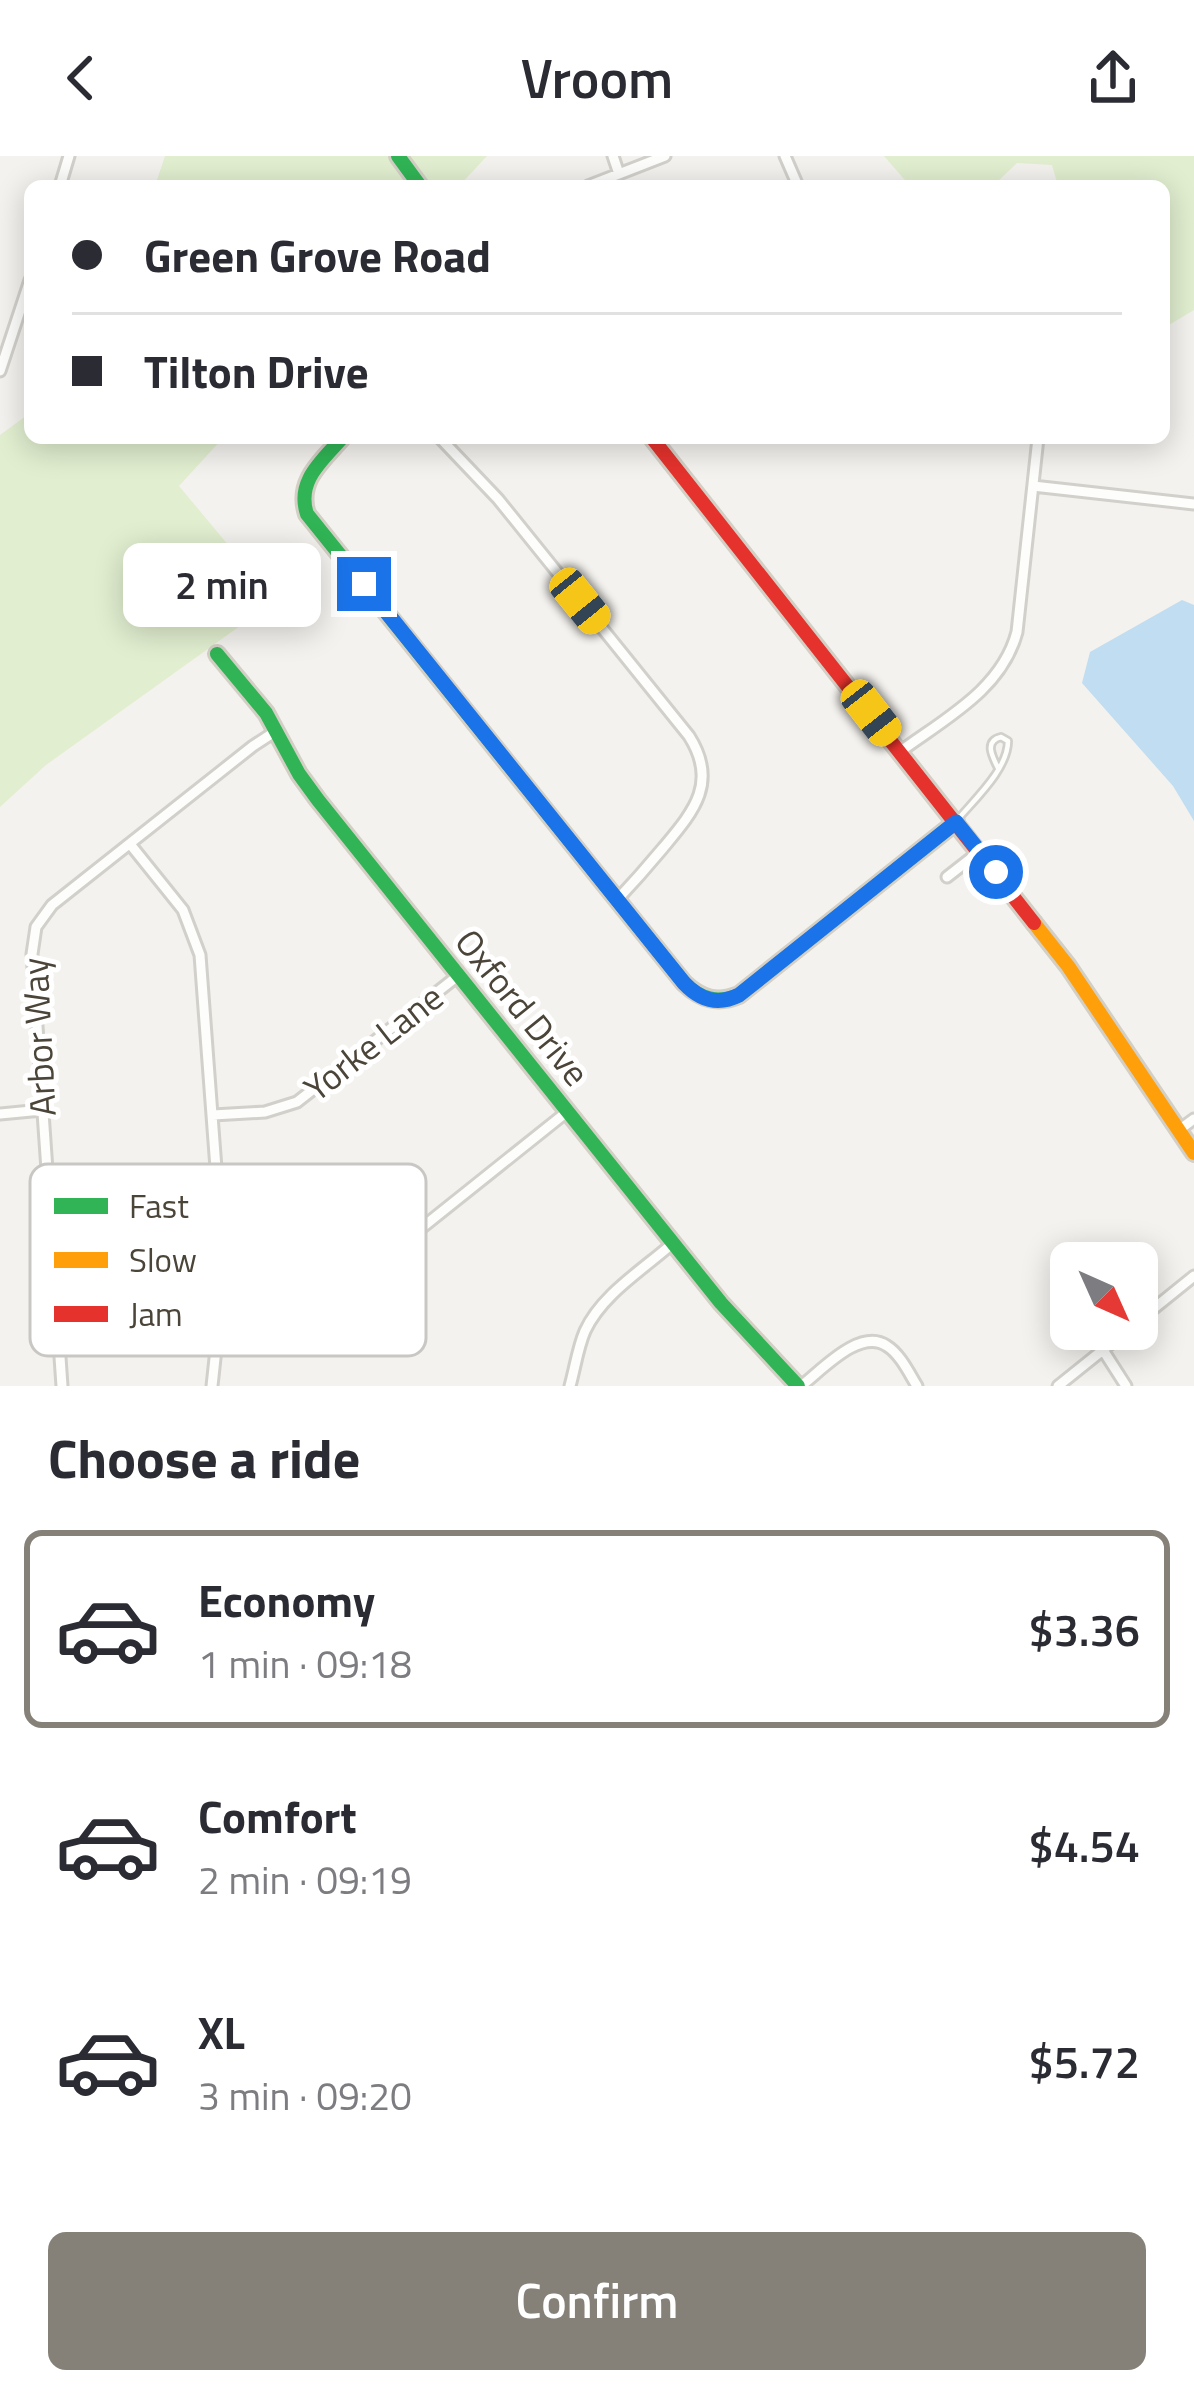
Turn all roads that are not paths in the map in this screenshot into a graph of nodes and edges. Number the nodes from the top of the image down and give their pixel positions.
1 (613, 156) edge
2 (665, 156) edge
3 (619, 174) junction
4 (604, 180) edge
5 (24, 298) edge
6 (0, 370) edge
7 (337, 444) edge
8 (445, 444) edge
9 (657, 444) edge
10 (1037, 444) edge
11 (1033, 486) junction
12 (1194, 504) edge
13 (217, 654) dead end
14 (276, 731) junction
15 (901, 751) junction
16 (998, 768) junction
17 (956, 822) junction
18 (130, 844) junction
19 (979, 852) junction
20 (946, 877) dead end
21 (617, 900) junction
22 (459, 975) junction
23 (42, 1110) junction
24 (568, 1111) junction
25 (0, 1114) edge
26 (213, 1115) junction
27 (1194, 1119) edge
28 (1179, 1130) junction
29 (1194, 1153) edge
30 (46, 1164) edge
31 (216, 1164) edge
32 (426, 1225) edge
33 (673, 1243) junction
34 (1194, 1276) edge
35 (1158, 1305) edge
36 (1102, 1350) joint
37 (60, 1356) edge
38 (215, 1356) edge
39 (62, 1386) edge
40 (212, 1386) edge
41 (570, 1386) edge
42 (800, 1386) edge
43 (917, 1386) edge
44 (1058, 1386) edge
45 (1126, 1386) edge

1 - 3 street
2 - 3 street
3 - 4 street
5 - 6 street
7 - 21 street
8 - 21 street
9 - 15 street
10 - 11 street
11 - 12 street
11 - 15 street
13 - 14 street, Oxford Drive
14 - 18 street, Arbor Way
14 - 22 street, Oxford Drive
15 - 17 street
16 - 16 lane
16 - 17 lane
17 - 19 street
17 - 21 street
18 - 23 street, Arbor Way
18 - 26 street
19 - 20 street
19 - 28 street
22 - 24 street, Oxford Drive
22 - 26 street, Yorke Lane
23 - 25 street
23 - 30 street, Arbor Way
24 - 32 street
24 - 33 street, Oxford Drive
26 - 31 street
27 - 28 street
28 - 29 street
33 - 41 street
33 - 42 street, Oxford Drive
34 - 35 street
36 - 44 street
36 - 45 street
37 - 39 street, Arbor Way
38 - 40 street
42 - 43 street

